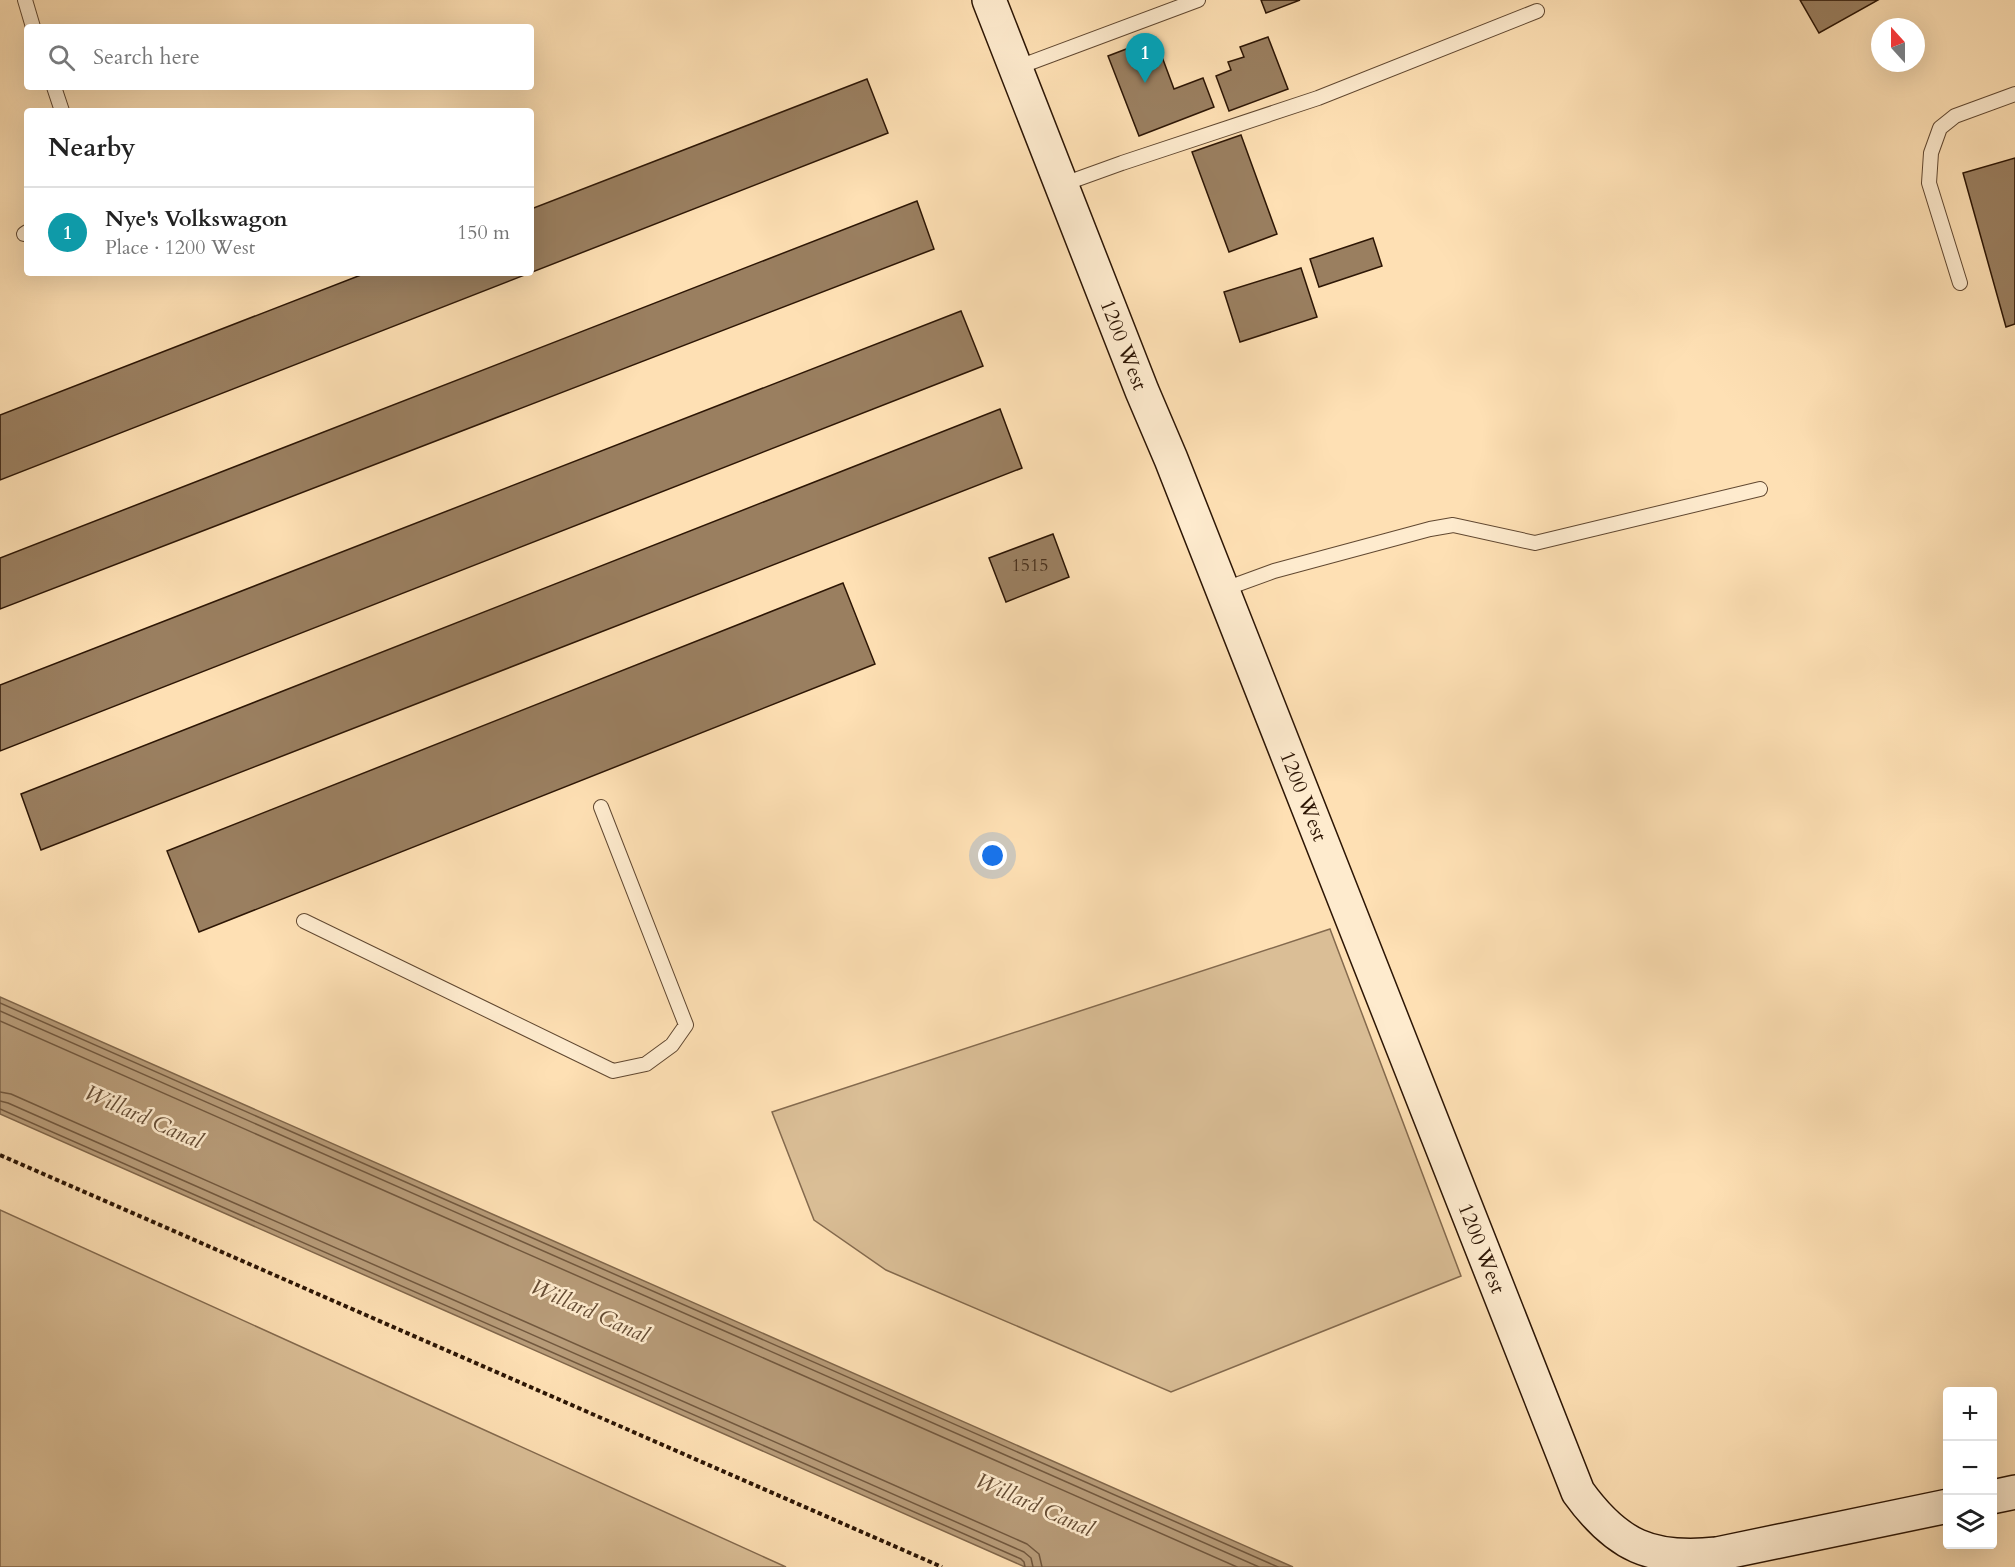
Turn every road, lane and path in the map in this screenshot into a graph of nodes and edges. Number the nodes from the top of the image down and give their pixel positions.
1 (25, 0) edge
2 (989, 0) edge
3 (1198, 0) edge
4 (1537, 11) dead end
5 (32, 24) edge
6 (1016, 68) junction
7 (55, 90) edge
8 (2015, 94) edge
9 (61, 108) edge
10 (1061, 185) junction
11 (1960, 283) dead end
12 (1760, 489) dead end
13 (1222, 590) junction
14 (601, 807) dead end
15 (304, 921) dead end
16 (0, 1155) edge
17 (2015, 1492) edge
18 (1997, 1496) edge
19 (1943, 1507) edge
20 (942, 1567) edge

1 - 5 lane
2 - 6 street, 1200 West
3 - 6 lane
4 - 10 lane
6 - 10 street, 1200 West
7 - 9 lane
8 - 11 lane
10 - 13 street, 1200 West
12 - 13 lane
13 - 19 street, 1200 West
14 - 15 lane
16 - 20 path
17 - 18 street

